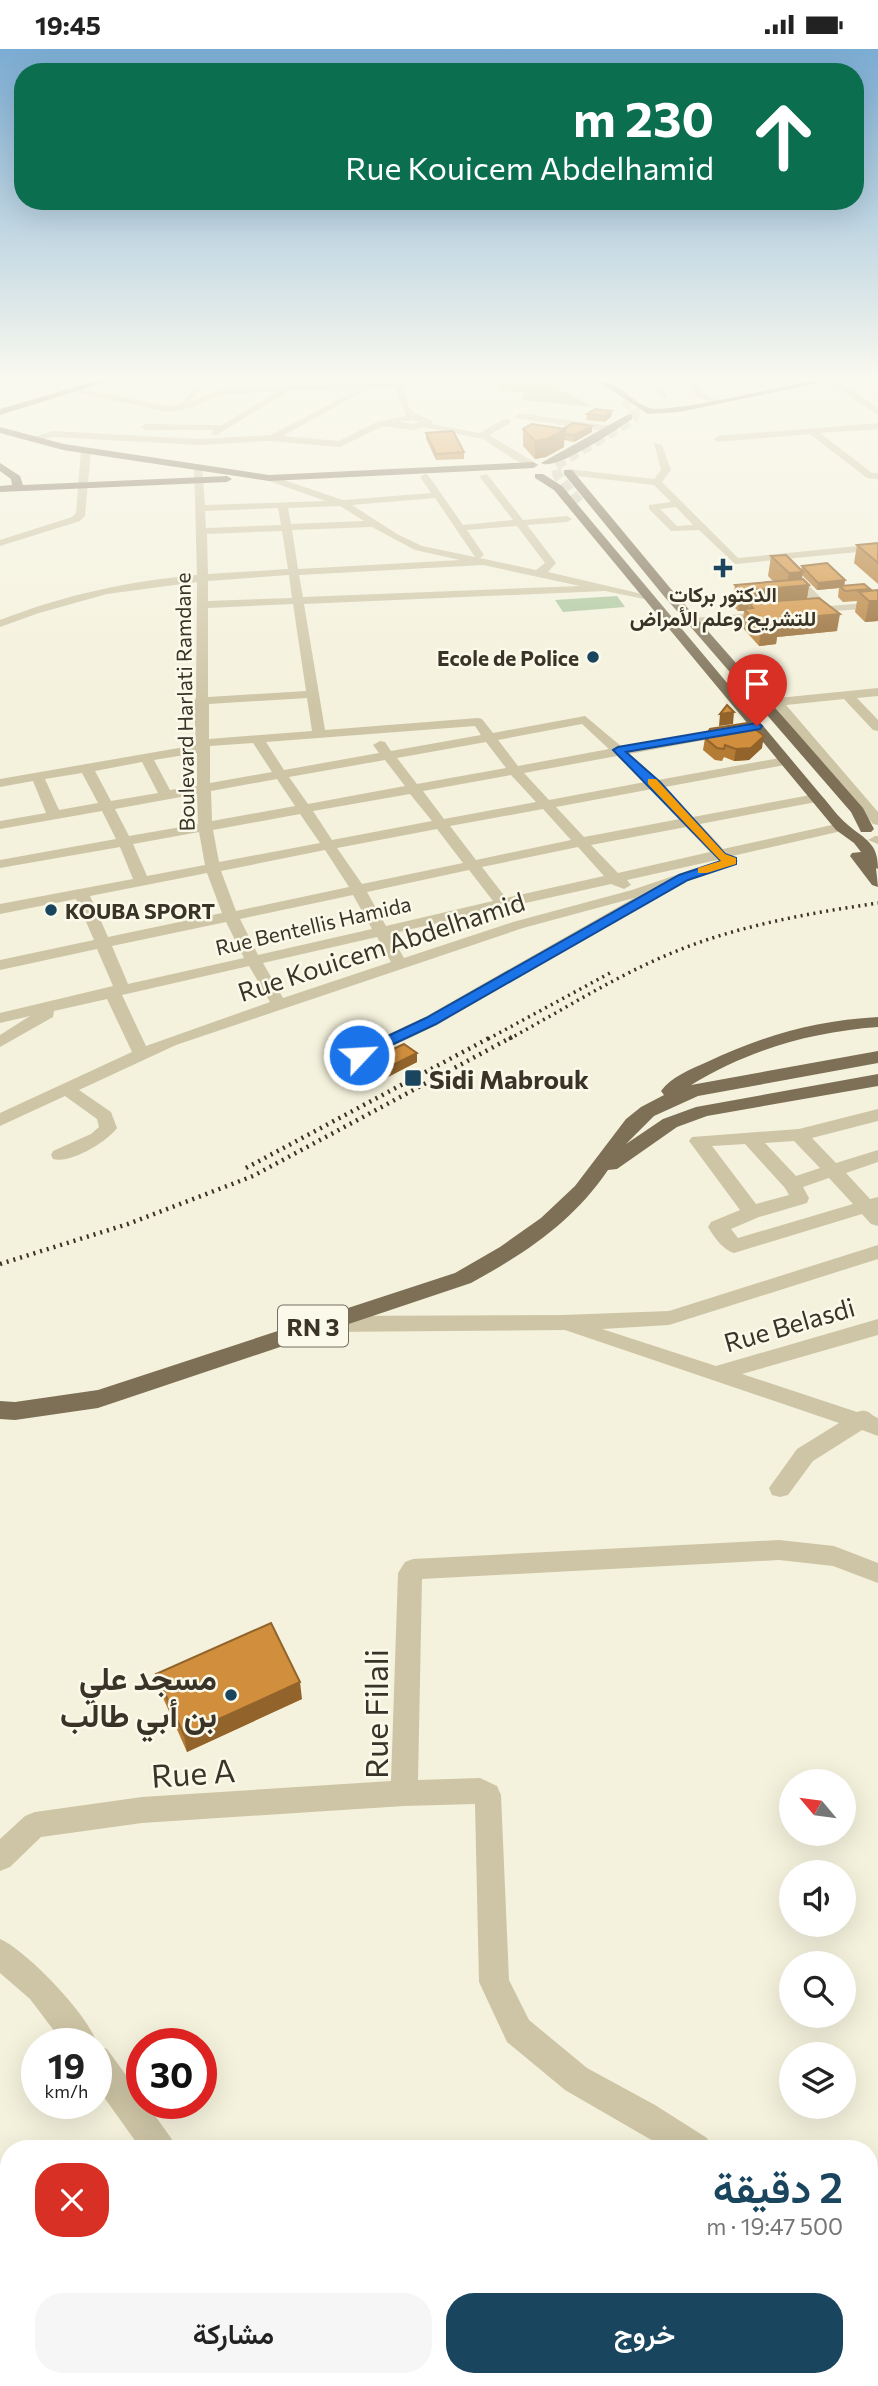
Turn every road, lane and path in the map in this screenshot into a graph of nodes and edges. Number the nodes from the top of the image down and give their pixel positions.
1 (83, 490) edge
2 (200, 490) edge
3 (304, 490) edge
4 (433, 490) edge
5 (495, 490) edge
6 (560, 490) tunnel mouth
7 (584, 490) tunnel mouth
8 (665, 490) edge
9 (436, 495) junction
10 (342, 503) junction
11 (678, 504) junction
12 (283, 506) junction
13 (202, 509) junction
14 (567, 519) dead end
15 (521, 523) junction
16 (375, 524) junction
17 (701, 527) junction
18 (286, 528) junction
19 (459, 528) junction
20 (202, 531) junction
21 (0, 543) edge
22 (878, 547) edge
23 (419, 548) junction
24 (863, 548) junction
25 (480, 559) junction
26 (779, 561) junction
27 (878, 562) edge
28 (294, 572) junction
29 (536, 574) junction
30 (201, 576) junction
31 (430, 580) junction
32 (603, 588) junction
33 (649, 597) junction
34 (299, 601) junction
35 (201, 605) junction
36 (878, 605) edge
37 (826, 609) junction
38 (799, 612) edge
39 (785, 613) edge
40 (692, 621) junction
41 (0, 624) edge
42 (878, 692) edge
43 (313, 694) junction
44 (847, 695) junction
45 (201, 701) junction
46 (771, 703) junction
47 (874, 712) edge
48 (757, 726) junction
49 (878, 727) edge
50 (370, 732) junction
51 (319, 735) junction
52 (487, 737) junction
53 (257, 739) junction
54 (203, 745) junction
55 (618, 750) junction
56 (386, 755) junction
57 (146, 757) junction
58 (785, 760) junction
59 (86, 767) junction
60 (514, 770) junction
61 (279, 774) junction
62 (37, 776) junction
63 (0, 783) edge
64 (656, 785) junction
65 (203, 788) junction
66 (412, 789) junction
67 (166, 795) junction
68 (815, 796) junction
69 (545, 805) junction
70 (107, 806) junction
71 (303, 809) junction
72 (54, 815) junction
73 (690, 822) junction
74 (439, 824) junction
75 (0, 825) edge
76 (841, 827) junction
77 (205, 828) junction
78 (875, 835) edge
79 (125, 842) junction
80 (582, 842) junction
81 (330, 846) junction
82 (726, 859) junction
83 (872, 862) edge
84 (0, 864) edge
85 (472, 864) junction
86 (214, 869) junction
87 (683, 877) junction
88 (615, 880) junction
89 (878, 882) edge
90 (142, 883) junction
91 (357, 888) junction
92 (0, 892) edge
93 (636, 893) junction
94 (82, 894) junction
95 (503, 905) junction
96 (4, 908) edge
97 (232, 915) junction
98 (518, 925) junction
99 (380, 930) junction
100 (102, 942) junction
101 (254, 960) junction
102 (0, 965) edge
103 (400, 965) junction
104 (117, 990) junction
105 (61, 1004) junction
106 (280, 1006) junction
107 (0, 1018) edge
108 (878, 1022) edge
109 (0, 1042) edge
110 (141, 1054) junction
111 (359, 1055) dead end
112 (878, 1057) edge
113 (878, 1066) edge
114 (878, 1080) edge
115 (68, 1090) junction
116 (650, 1110) junction
117 (878, 1115) edge
118 (0, 1120) edge
119 (799, 1135) junction
120 (751, 1139) junction
121 (60, 1154) dead end
122 (878, 1156) edge
123 (832, 1171) junction
124 (594, 1175) junction
125 (792, 1184) junction
126 (874, 1209) edge
127 (752, 1212) junction
128 (878, 1252) edge
129 (563, 1323) junction
130 (320, 1324) junction
131 (878, 1327) edge
132 (715, 1374) junction
133 (0, 1410) edge
134 (871, 1420) edge
135 (780, 1488) dead end
136 (878, 1573) edge
137 (404, 1793) junction
138 (0, 1857) edge
139 (0, 1953) edge
140 (70, 2028) edge
141 (112, 2082) edge
142 (154, 2140) edge
143 (682, 2140) edge

1 - 21 street
2 - 13 street, Boulevard Harlati Ramdane
3 - 10 street
4 - 9 street
5 - 15 street
6 - 33 main road
7 - 40 main road
8 - 11 street
9 - 10 street
9 - 19 street
10 - 12 street
10 - 16 street
11 - 17 street
11 - 17 street
12 - 13 street
12 - 18 street
13 - 20 street, Boulevard Harlati Ramdane
14 - 15 street
15 - 19 street
15 - 29 street
16 - 18 street
16 - 23 street
17 - 26 street
18 - 20 street
18 - 28 street
19 - 25 street
20 - 30 street, Boulevard Harlati Ramdane
22 - 24 street
23 - 25 street
23 - 31 street
24 - 26 street
24 - 27 street
25 - 29 street
25 - 31 street
26 - 37 street
28 - 30 street
28 - 31 street
28 - 34 street
29 - 32 street
30 - 35 street, Boulevard Harlati Ramdane
30 - 41 street
31 - 32 street
31 - 34 street
32 - 33 street
33 - 48 main road
34 - 35 street
34 - 43 street
35 - 45 street, Boulevard Harlati Ramdane
36 - 37 street
37 - 38 street
39 - 40 street
40 - 46 main road
42 - 44 street
43 - 45 street
43 - 51 street
44 - 46 street
44 - 47 street
45 - 54 street, Boulevard Harlati Ramdane
46 - 78 street
47 - 49 street
48 - 55 street
48 - 58 main road
50 - 51 street
50 - 52 street
50 - 56 street
51 - 53 street
52 - 55 street
52 - 56 street
52 - 60 street
53 - 54 street
53 - 61 street
54 - 57 street
54 - 65 street, Boulevard Harlati Ramdane
55 - 60 street
55 - 64 street
56 - 61 street
56 - 66 street
57 - 59 street
57 - 67 street
58 - 64 street
58 - 68 main road
59 - 62 street
59 - 70 street
60 - 66 street
60 - 69 street
61 - 65 street
61 - 71 street
62 - 63 street
62 - 72 street
64 - 69 street
64 - 73 street
65 - 67 street
65 - 77 street, Boulevard Harlati Ramdane
66 - 71 street
66 - 74 street
67 - 70 street
68 - 73 street
68 - 76 main road
68 - 78 main road
69 - 74 street
69 - 80 street
70 - 72 street
70 - 79 street
71 - 77 street
71 - 81 street
72 - 75 street
73 - 80 street
73 - 82 street
74 - 81 street
74 - 85 street
76 - 82 street, Rue Kouicem Abdelhamid
76 - 83 main road
77 - 79 street
77 - 86 street, Boulevard Harlati Ramdane
79 - 84 street
79 - 90 street
80 - 85 street
80 - 88 street
81 - 86 street
81 - 91 street
82 - 87 street, Rue Kouicem Abdelhamid
82 - 88 street, Rue Bentellis Hamida
83 - 89 main road
85 - 91 street
85 - 95 street
86 - 90 street
86 - 97 street, Boulevard Harlati Ramdane
87 - 93 street, Rue Kouicem Abdelhamid
87 - 111 street
88 - 93 street
88 - 95 street, Rue Bentellis Hamida
90 - 94 street
91 - 97 street
91 - 99 street
92 - 96 street
93 - 98 street, Rue Kouicem Abdelhamid
94 - 96 street
94 - 100 street
95 - 98 street
95 - 99 street, Rue Bentellis Hamida
97 - 100 street
97 - 101 street, Boulevard Harlati Ramdane
98 - 103 street, Rue Kouicem Abdelhamid
99 - 101 street, Rue Bentellis Hamida
99 - 103 street
100 - 102 street
100 - 104 street
101 - 104 street, Rue Bentellis Hamida
101 - 106 street, Boulevard Harlati Ramdane
103 - 106 street, Rue Kouicem Abdelhamid
104 - 105 street, Rue Bentellis Hamida
104 - 110 street
105 - 107 street, Rue Bentellis Hamida
105 - 109 street
106 - 110 street, Rue Kouicem Abdelhamid
108 - 116 main road
110 - 115 street, Rue Kouicem Abdelhamid
112 - 116 main road
113 - 124 main road, RN 3
114 - 124 main road, RN 3
115 - 118 street, Rue Kouicem Abdelhamid
115 - 121 street
116 - 124 main road
117 - 119 street
119 - 120 street
119 - 123 street
120 - 125 street
120 - 127 street
122 - 123 street
123 - 125 street
123 - 126 street
124 - 130 main road, RN 3
125 - 127 street
126 - 127 street
128 - 129 street
129 - 130 street
129 - 132 street
130 - 133 main road, RN 3
131 - 132 street, Rue Belasdi
132 - 134 street
134 - 135 street
136 - 137 street, Rue Filali
137 - 138 street, Rue A
137 - 143 street, Rue Filali
139 - 140 street
141 - 142 street

